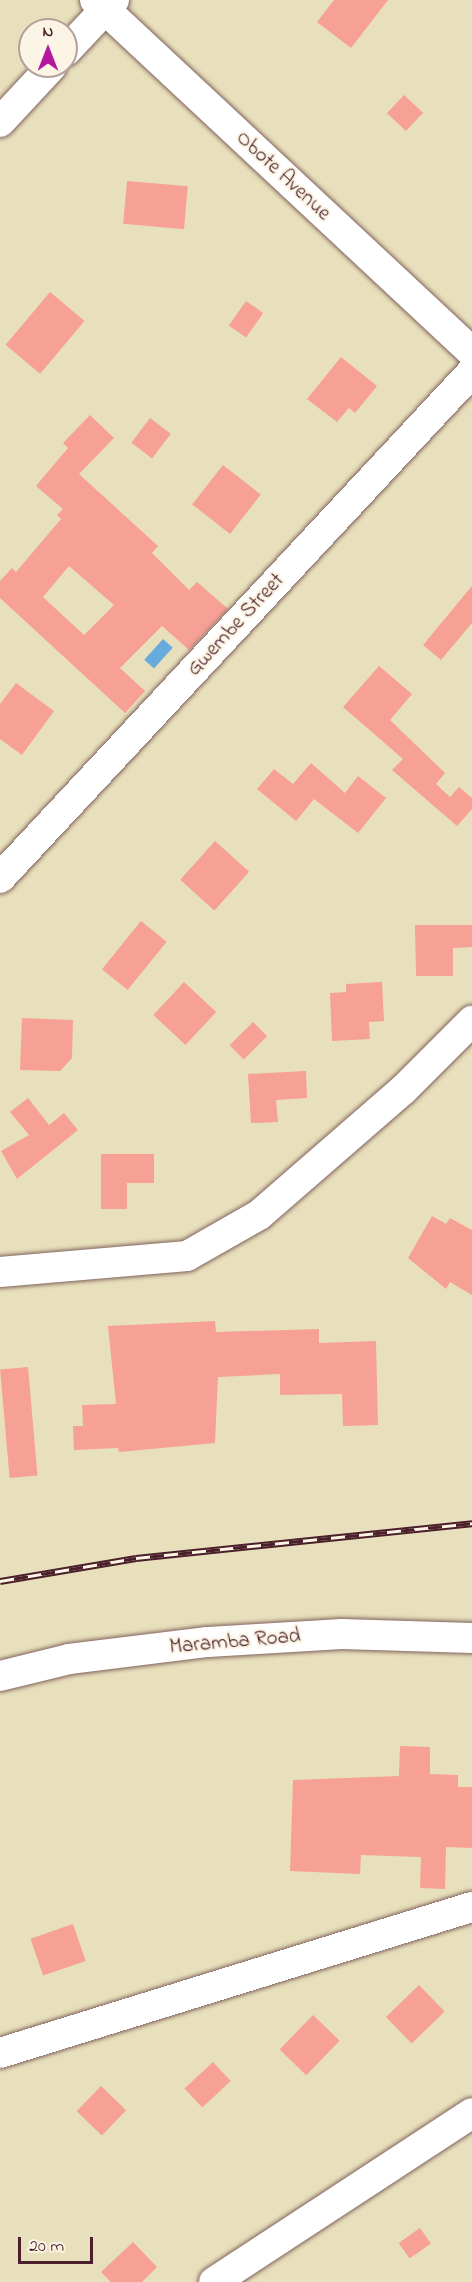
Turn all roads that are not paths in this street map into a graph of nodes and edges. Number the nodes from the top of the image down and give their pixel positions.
1 (104, 3) edge
2 (78, 36) edge
3 (41, 78) edge
4 (0, 122) edge
5 (472, 352) edge
6 (472, 372) edge
7 (0, 878) edge
8 (472, 1021) edge
9 (0, 1272) edge
10 (472, 1638) edge
11 (0, 1676) edge
12 (472, 1908) edge
13 (0, 2053) edge
14 (472, 2113) edge
15 (214, 2282) edge

1 - 2 street
1 - 5 street, Obote Avenue
3 - 4 street
6 - 7 street, Gwembe Street
8 - 9 street
10 - 11 street, Maramba Road
12 - 13 street
14 - 15 street

